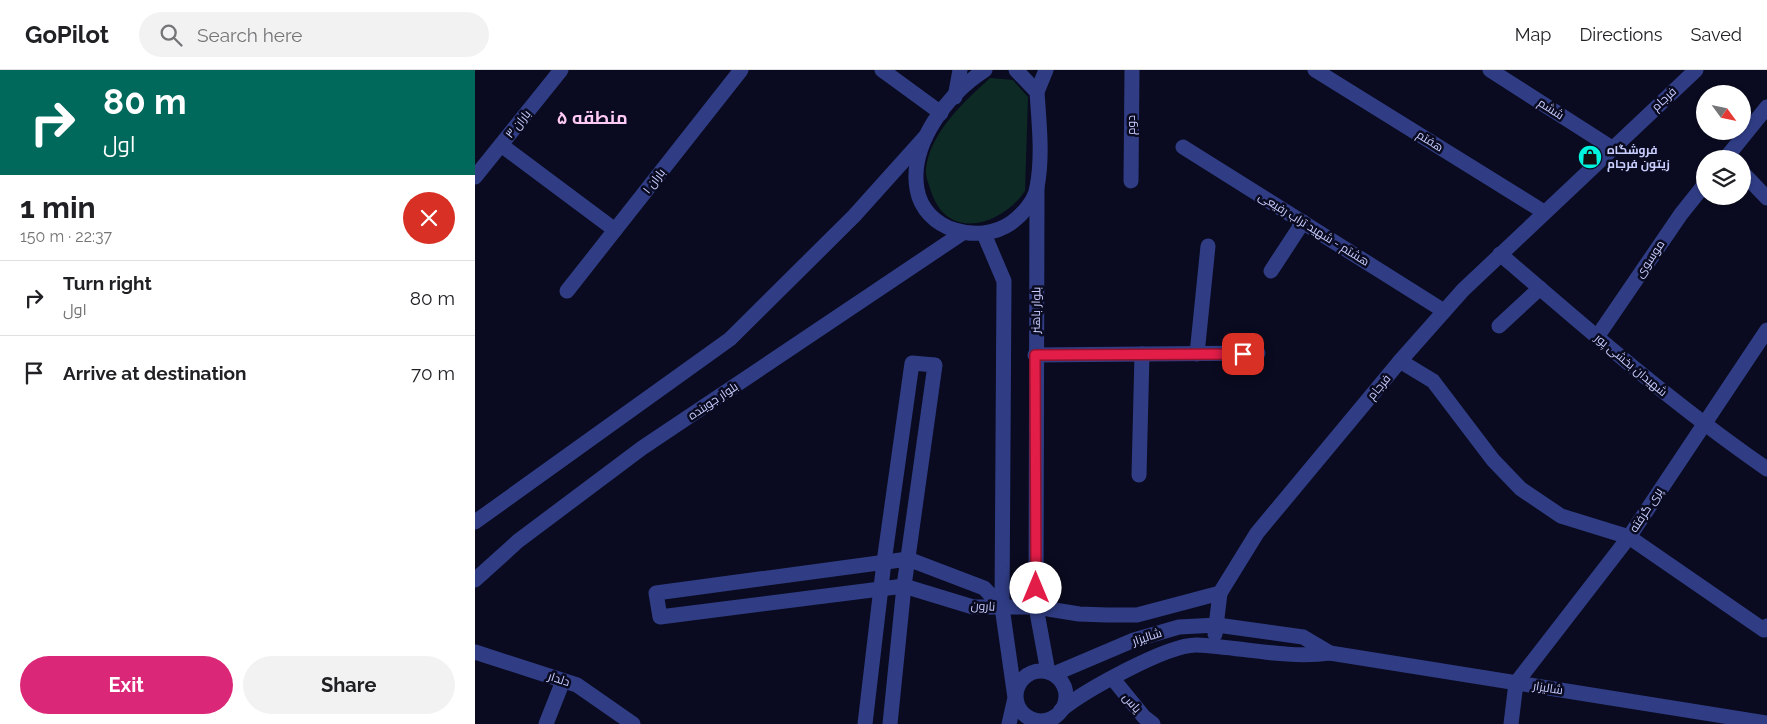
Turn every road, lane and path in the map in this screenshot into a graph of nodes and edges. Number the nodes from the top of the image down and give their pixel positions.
1 (561, 70) edge
2 (741, 70) edge
3 (882, 70) edge
4 (960, 70) edge
5 (985, 70) edge
6 (1016, 70) edge
7 (1046, 70) edge
8 (1132, 70) edge
9 (1315, 70) edge
10 (1490, 70) edge
11 (1691, 71) edge
12 (1037, 92) junction
13 (955, 97) junction
14 (1767, 107) edge
15 (941, 113) junction
16 (925, 137) junction
17 (501, 145) junction
18 (1183, 146) dead end
19 (1612, 148) junction
20 (1733, 150) edge
21 (475, 177) edge
22 (1131, 180) dead end
23 (1751, 181) edge
24 (1037, 188) junction
25 (1696, 195) edge
26 (1767, 198) edge
27 (1544, 212) junction
28 (1303, 222) junction
29 (615, 230) junction
30 (961, 234) junction
31 (984, 234) junction
32 (1208, 246) dead end
33 (1501, 254) junction
34 (1271, 271) dead end
35 (1540, 288) junction
36 (567, 291) dead end
37 (1445, 310) junction
38 (1499, 326) dead end
39 (1767, 330) edge
40 (1597, 337) junction
41 (1142, 354) junction
42 (1197, 354) junction
43 (1258, 354) dead end
44 (1035, 355) junction
45 (1400, 361) junction
46 (1703, 424) junction
47 (1767, 469) edge
48 (1139, 475) dead end
49 (475, 522) edge
50 (1629, 537) junction
51 (908, 559) junction
52 (884, 562) junction
53 (475, 580) edge
54 (904, 586) junction
55 (882, 589) junction
56 (1221, 593) junction
57 (1002, 607) junction
58 (1036, 608) junction
59 (1217, 625) junction
60 (1766, 629) edge
61 (1214, 646) junction
62 (475, 652) edge
63 (1330, 653) junction
64 (1051, 673) junction
65 (1113, 679) junction
66 (563, 681) junction
67 (1516, 683) junction
68 (1015, 698) junction
69 (1055, 717) edge
70 (1767, 723) edge
71 (546, 724) edge
72 (633, 724) edge
73 (865, 724) edge
74 (890, 724) edge
75 (1009, 724) edge
76 (1153, 724) edge
77 (1511, 724) edge

1 - 17 street, باران ۳
2 - 29 street, باران ۱
3 - 15 street
4 - 13 street
5 - 13 street
6 - 12 street
7 - 12 street
8 - 22 street, دوم
9 - 27 street, هفتم
10 - 19 street, ششم
11 - 19 street, فرجام
12 - 24 street, بلوار باهنر
13 - 15 street
14 - 20 street
15 - 16 street
16 - 30 street
16 - 49 street
17 - 21 street, باران ۳
17 - 29 street
18 - 28 street, هشتم - شهید تراب رفیعی
19 - 27 street, فرجام
23 - 26 street
24 - 31 street
24 - 44 street, بلوار باهنر
25 - 40 street, موسوی
27 - 33 street, فرجام
28 - 34 street
28 - 37 street, هشتم - شهید تراب رفیعی
29 - 36 street, باران ۱
30 - 31 street
30 - 53 street, بلوار جوینده
31 - 57 street
32 - 42 street
33 - 35 street, شهیدان بخشی پور
33 - 37 street, فرجام
35 - 38 street
35 - 40 street, شهیدان بخشی پور
37 - 45 street, فرجام
39 - 46 street, پری گرفته
40 - 46 street, شهیدان بخشی پور
41 - 42 street
41 - 44 street
41 - 48 street
42 - 43 street
44 - 58 street, بلوار باهنر
45 - 50 street
45 - 56 street, فرجام
46 - 47 street, شهیدان بخشی پور
46 - 50 street, پری گرفته
50 - 60 street
50 - 67 street, پری گرفته
51 - 52 street, نارون
51 - 52 street
51 - 54 street
51 - 57 street, نارون
52 - 55 street
52 - 55 street, نارون
54 - 55 street, نارون
54 - 57 street, نارون
54 - 74 street
55 - 73 street
56 - 58 street
56 - 59 street
57 - 58 street
57 - 68 street
58 - 64 street, بلوار باهنر
59 - 61 street
59 - 63 street, شالیزار
59 - 64 street, شالیزار
61 - 63 street, شالیزار
61 - 65 street, شالیزار
62 - 66 street, دلدار
63 - 67 street, شالیزار
64 - 68 street
64 - 69 street
65 - 69 street, شالیزار
65 - 76 street, یاس
66 - 71 street
66 - 72 street, دلدار
67 - 70 street, شالیزار
67 - 77 street
68 - 69 street
68 - 75 street

